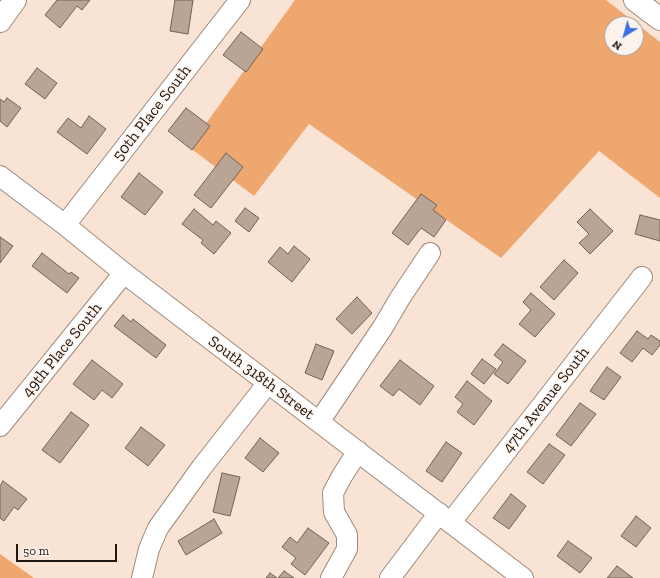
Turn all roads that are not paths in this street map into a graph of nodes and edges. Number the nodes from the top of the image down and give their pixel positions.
1 (15, 0) edge
2 (240, 0) edge
3 (636, 0) edge
4 (660, 20) edge
5 (0, 21) edge
6 (0, 176) edge
7 (65, 225) junction
8 (430, 253) dead end
9 (124, 273) junction
10 (642, 277) dead end
11 (268, 383) junction
12 (319, 422) junction
13 (0, 426) edge
14 (358, 451) junction
15 (445, 518) junction
16 (142, 578) edge
17 (331, 578) edge
18 (390, 578) edge
19 (524, 578) edge

1 - 5 main road
2 - 7 street, 50th Place South
3 - 4 main road
6 - 7 street, South 318th Street
7 - 9 street, South 318th Street
8 - 12 street
9 - 11 street, South 318th Street
9 - 13 street, 49th Place South
10 - 15 street, 47th Avenue South
11 - 12 street, South 318th Street
11 - 16 street
12 - 14 street, South 318th Street
14 - 15 street, South 318th Street
14 - 17 street
15 - 18 street, 47th Avenue South
15 - 19 street, South 318th Street

